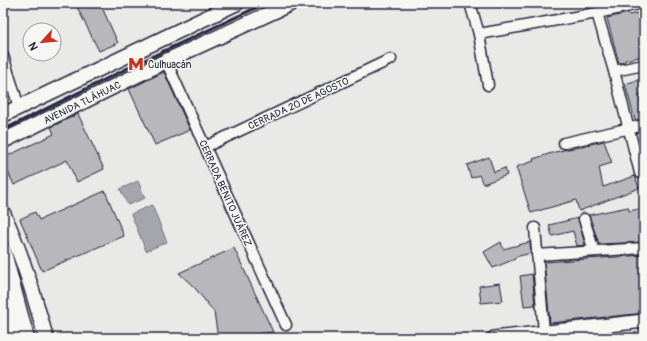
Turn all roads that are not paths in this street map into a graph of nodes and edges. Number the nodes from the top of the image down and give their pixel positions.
1 (237, 3) edge
2 (470, 3) edge
3 (644, 3) edge
4 (288, 4) edge
5 (597, 13) junction
6 (479, 34) junction
7 (3, 56) edge
8 (391, 59) dead end
9 (166, 61) junction
10 (644, 65) edge
11 (614, 71) junction
12 (488, 85) dead end
13 (19, 107) junction
14 (3, 115) edge
15 (644, 125) edge
16 (628, 128) junction
17 (3, 141) edge
18 (564, 143) dead end
19 (205, 147) junction
20 (640, 172) dead end
21 (3, 213) edge
22 (584, 219) dead end
23 (535, 228) dead end
24 (644, 248) edge
25 (3, 249) edge
26 (594, 251) junction
27 (537, 255) junction
28 (3, 285) edge
29 (644, 322) edge
30 (286, 325) dead end
31 (544, 332) junction
32 (16, 338) edge
33 (27, 338) edge
34 (46, 338) edge
35 (494, 338) edge

1 - 13 main road
2 - 6 street
3 - 5 street
4 - 9 main road, AVENIDA TLÁHUAC
5 - 6 street
5 - 11 street
6 - 12 street
7 - 13 street
8 - 19 street, CERRADA 20 DE AGOSTO
9 - 17 main road, AVENIDA TLÁHUAC
9 - 19 street, CERRADA BENITO JUÁREZ
10 - 11 street
11 - 16 street
13 - 14 main road
15 - 16 street
16 - 18 street
16 - 20 street
19 - 30 street, CERRADA BENITO JUÁREZ
21 - 34 main road
22 - 26 street
23 - 27 street
24 - 26 street
25 - 33 main road
26 - 27 street
27 - 31 street
28 - 32 main road
29 - 31 street
31 - 35 street

